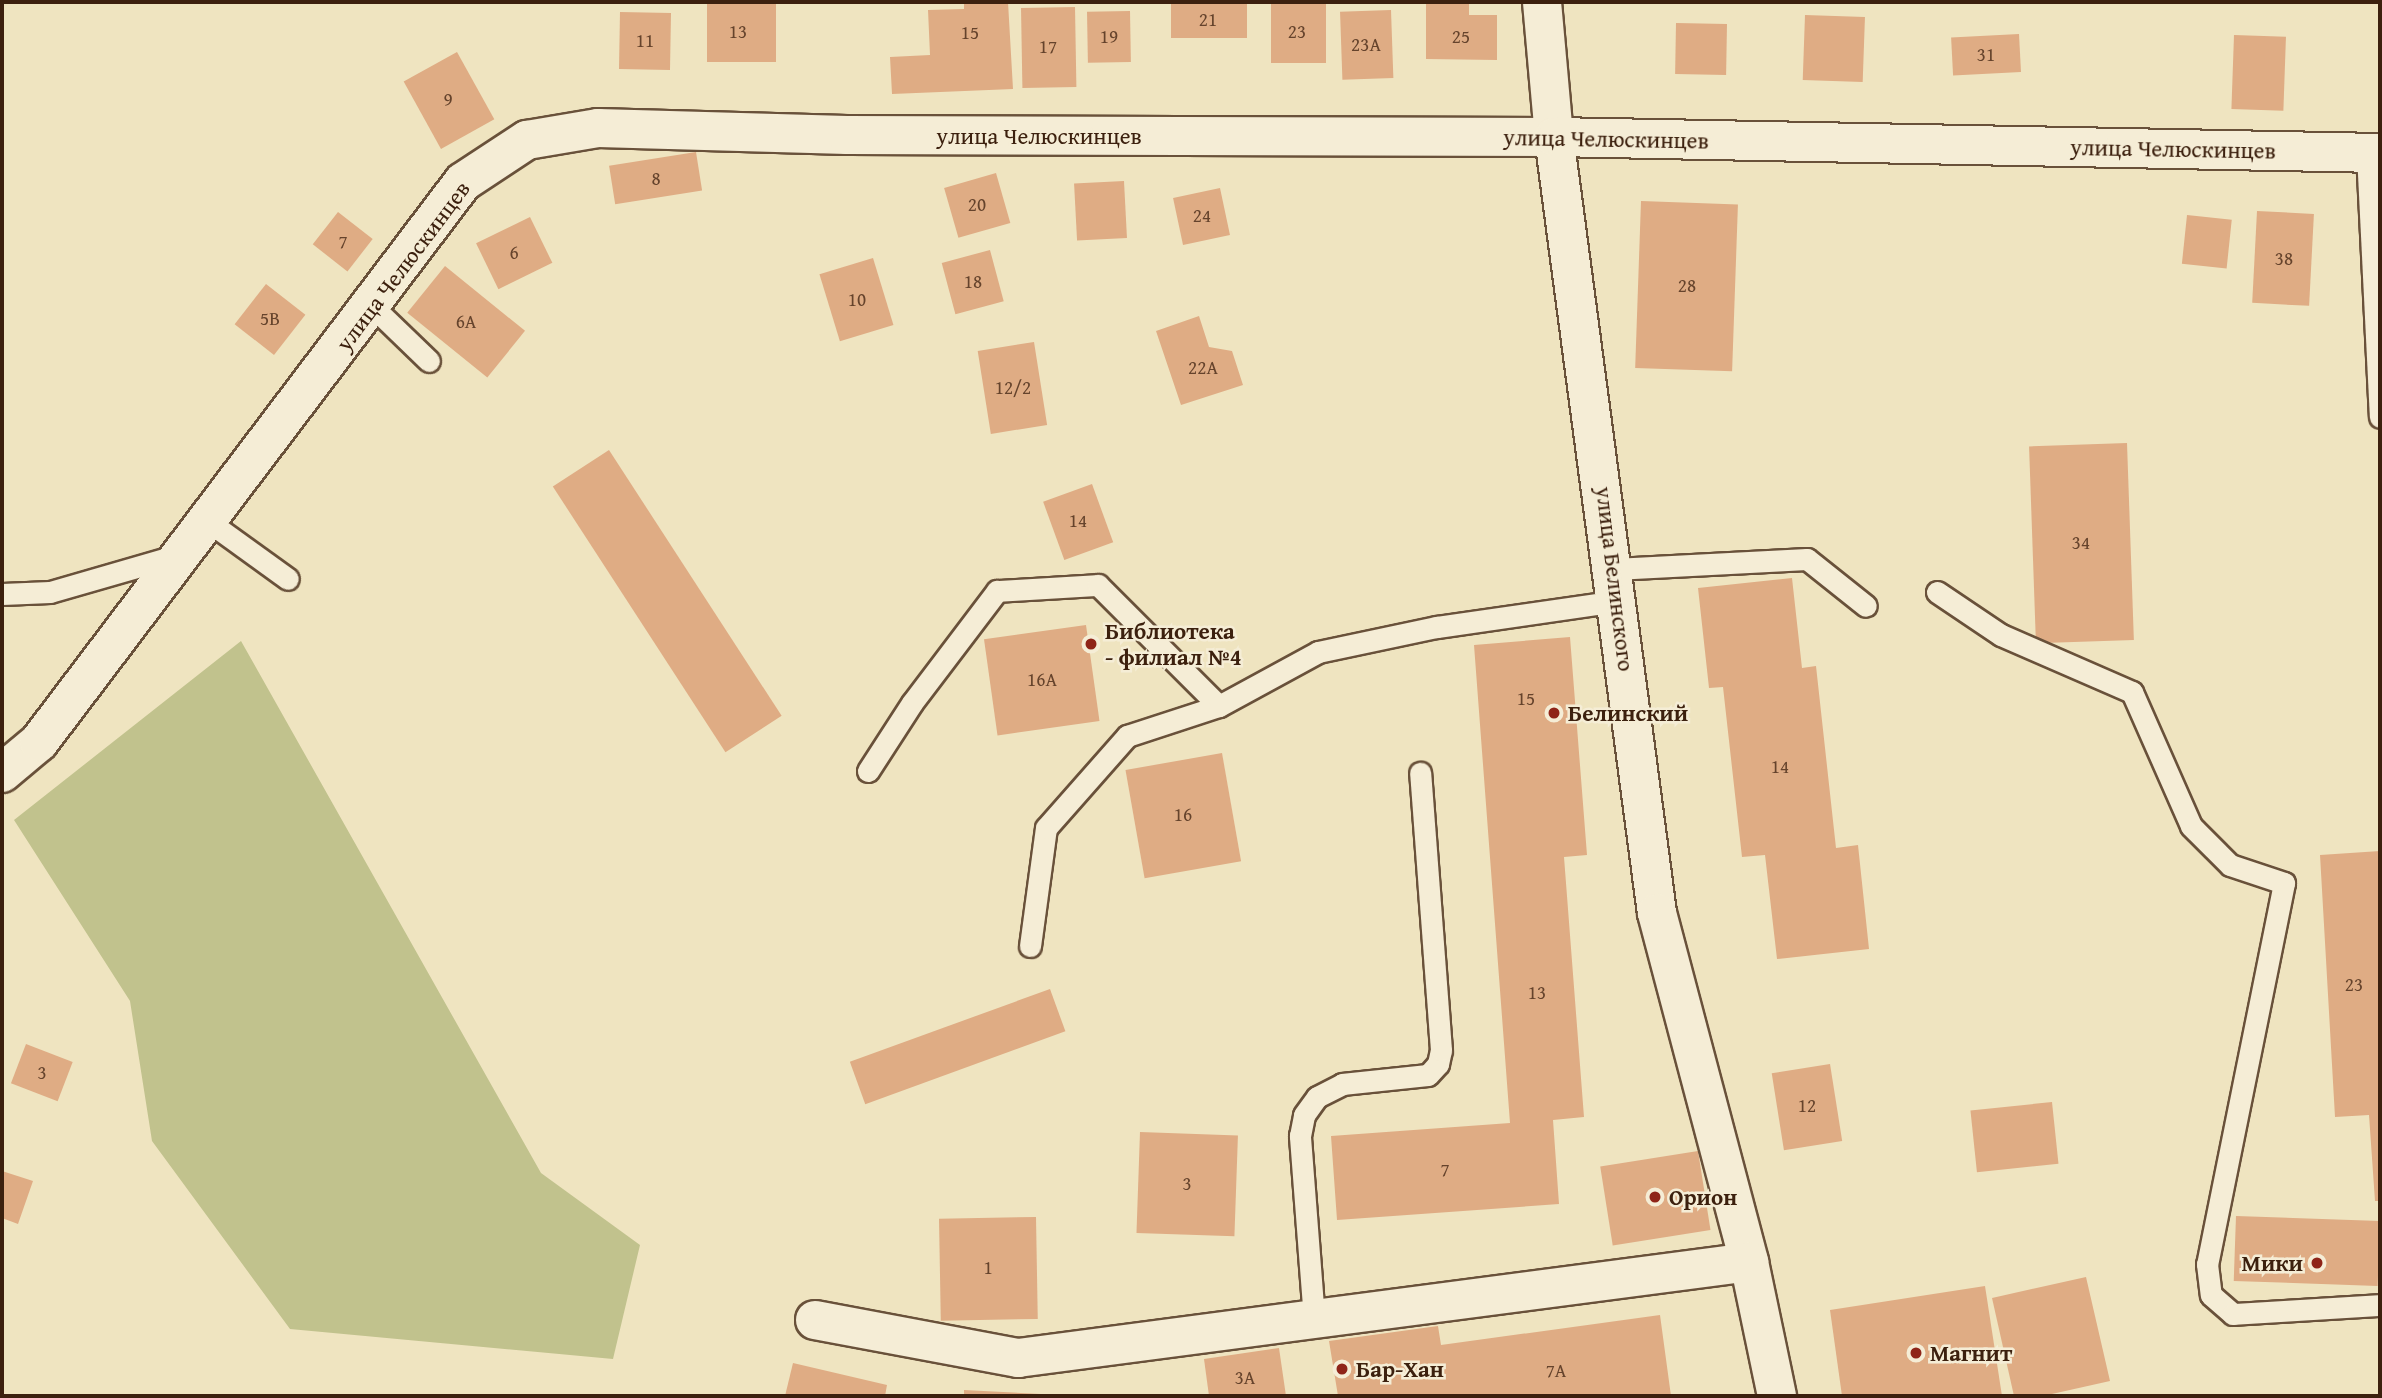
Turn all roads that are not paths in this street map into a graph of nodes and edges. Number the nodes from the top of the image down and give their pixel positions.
1 (1542, 2) edge
2 (1554, 137) junction
3 (2374, 153) edge
4 (372, 306) junction
5 (429, 360) dead end
6 (2380, 417) edge
7 (209, 522) junction
8 (186, 552) junction
9 (288, 579) dead end
10 (1616, 585) junction
11 (1937, 592) dead end
12 (2, 594) edge
13 (1866, 606) dead end
14 (1219, 706) junction
15 (868, 771) dead end
16 (2, 773) edge
17 (1420, 773) dead end
18 (1030, 946) dead end
19 (1749, 1262) junction
20 (2380, 1305) edge
21 (1314, 1319) junction
22 (815, 1321) dead end
23 (1777, 1396) edge

1 - 2 street, улица Белинского
2 - 3 street, улица Челюскинцев
2 - 4 street, улица Челюскинцев
2 - 10 street, улица Белинского
3 - 6 lane
4 - 5 lane
4 - 7 street, улица Челюскинцев
7 - 8 street, улица Челюскинцев
7 - 9 lane
8 - 12 lane
8 - 16 street, улица Челюскинцев
10 - 13 lane
10 - 14 lane
10 - 19 street, улица Белинского
11 - 20 lane
14 - 15 lane
14 - 18 lane
17 - 21 lane
19 - 21 street
19 - 23 street, улица Белинского
21 - 22 street

